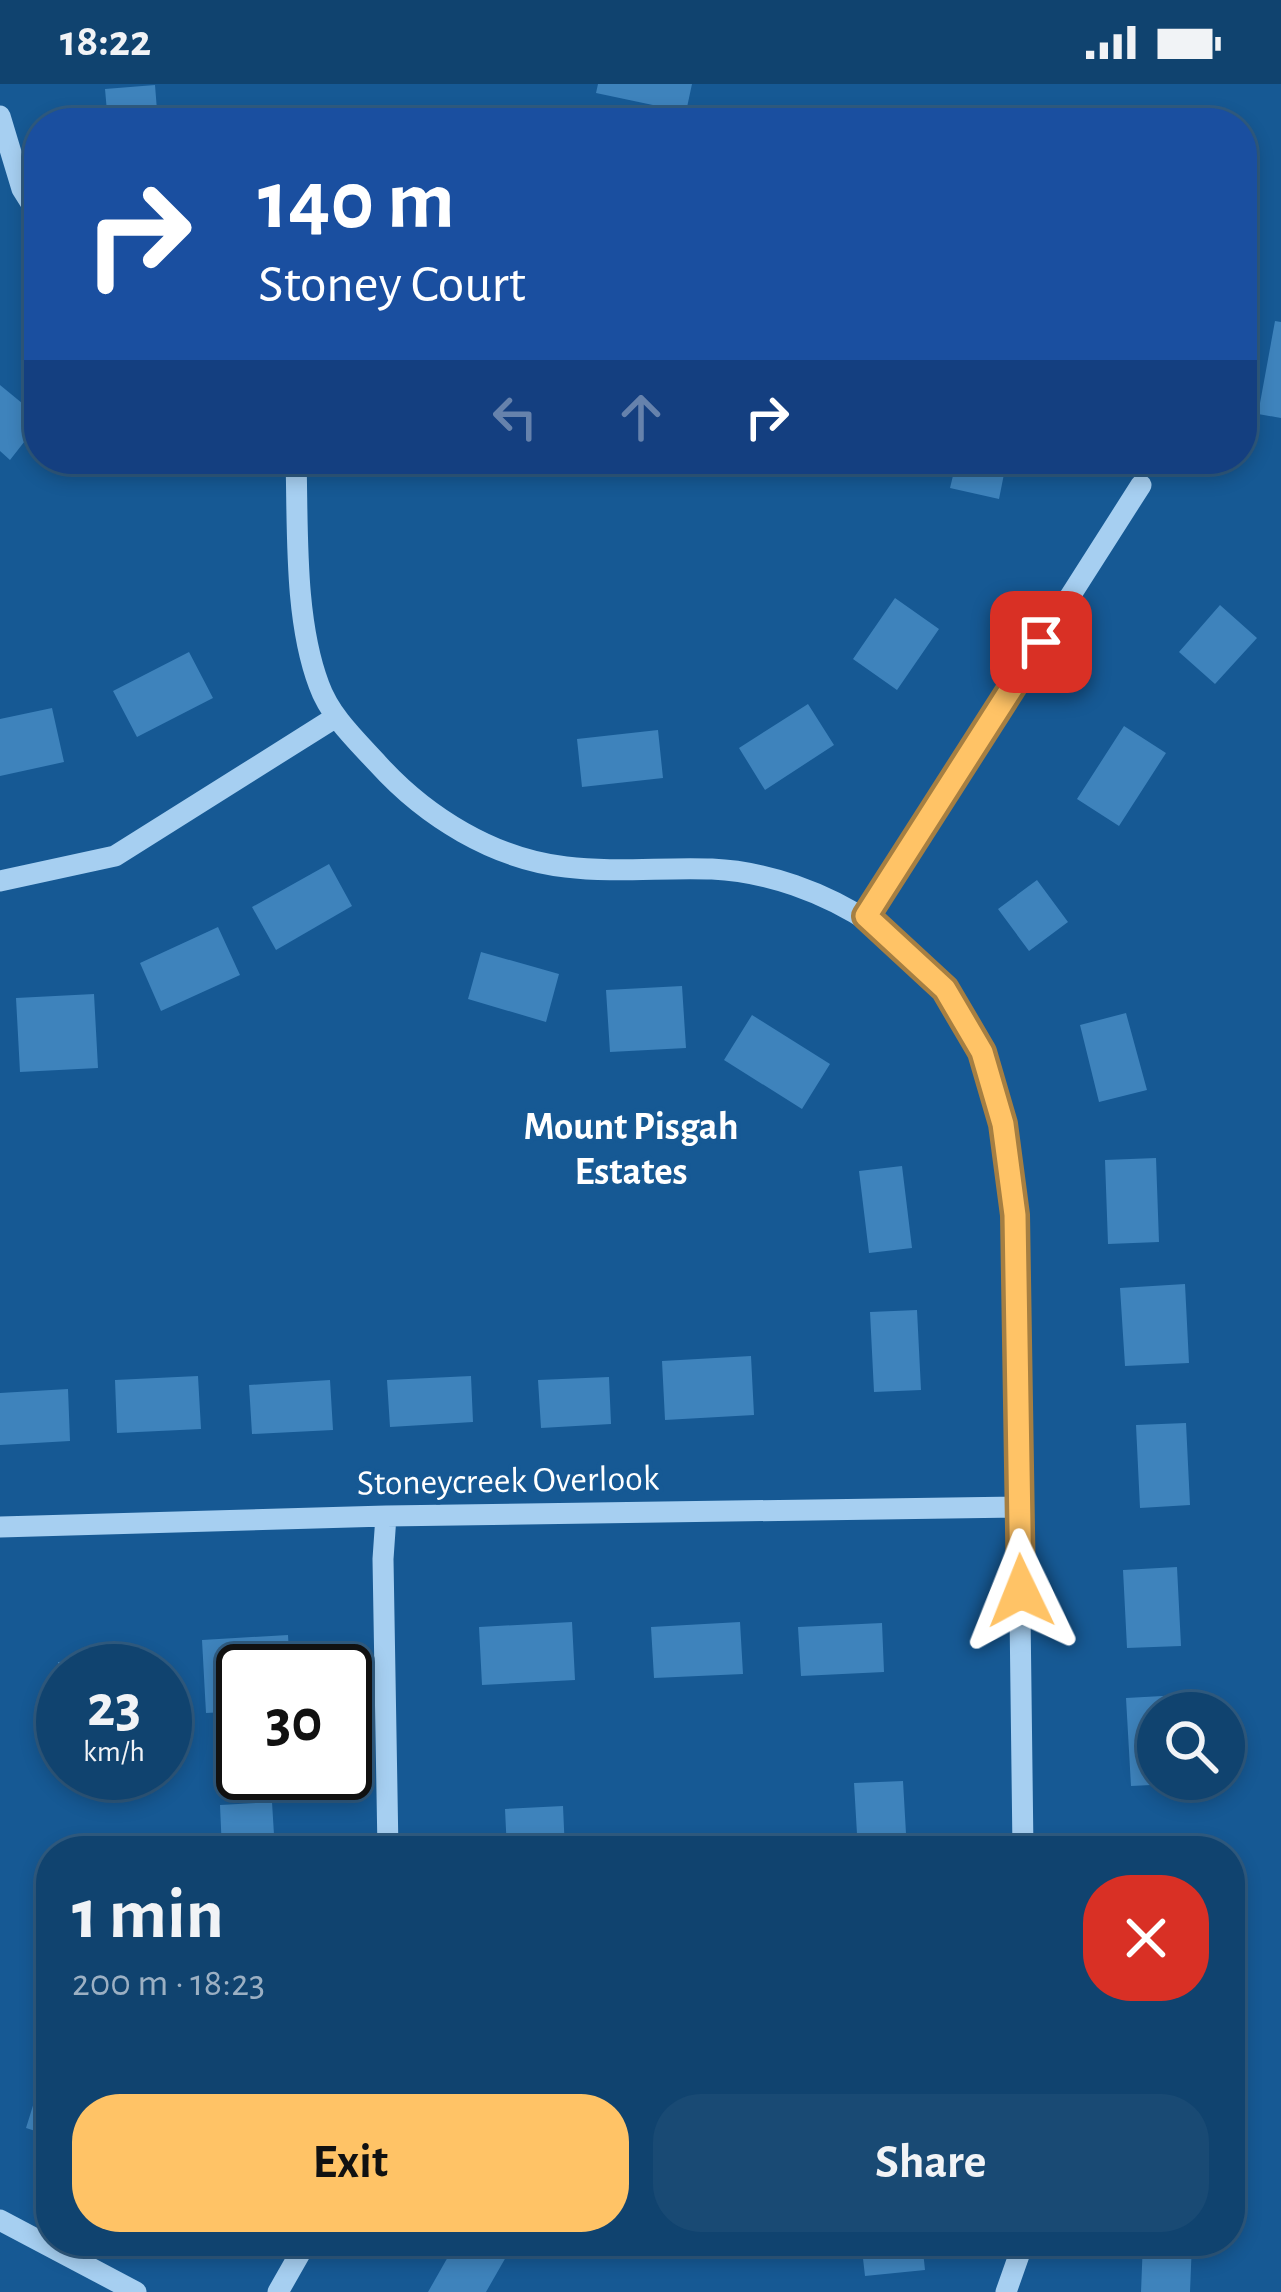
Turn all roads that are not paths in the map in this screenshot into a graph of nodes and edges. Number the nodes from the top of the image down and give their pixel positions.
1 (0, 116) edge
2 (24, 192) edge
3 (296, 474) edge
4 (1141, 485) dead end
5 (336, 717) junction
6 (0, 881) edge
7 (866, 916) junction
8 (1018, 1507) junction
9 (386, 1516) junction
10 (0, 1527) edge
11 (388, 1836) edge
12 (1023, 1836) edge
13 (0, 2220) edge
14 (36, 2239) edge
15 (68, 2256) edge
16 (298, 2256) edge
17 (1019, 2256) edge
18 (136, 2292) edge
19 (278, 2292) edge
20 (1006, 2292) edge

1 - 2 street
3 - 5 street
4 - 7 street
5 - 6 street
5 - 7 street
7 - 8 street
8 - 9 street, Stoneycreek Overlook
8 - 12 street
9 - 10 street, Stoneycreek Overlook
9 - 11 street
13 - 14 street
15 - 18 street
16 - 19 street
17 - 20 street

